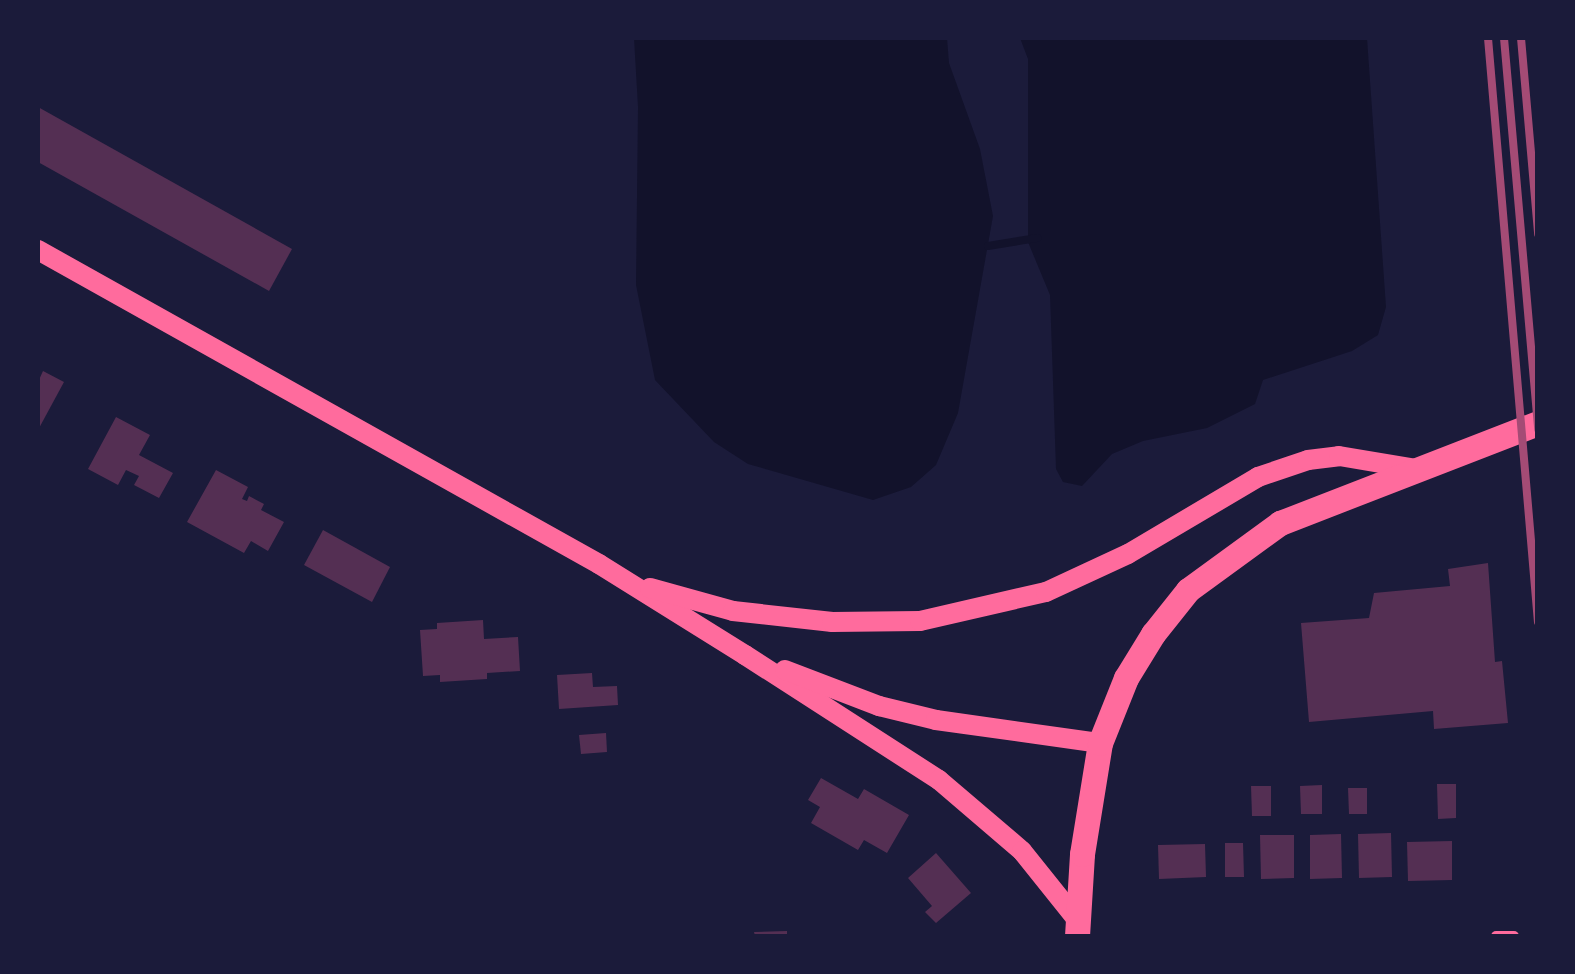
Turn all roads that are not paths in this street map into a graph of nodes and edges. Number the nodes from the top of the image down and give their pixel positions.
1 (38, 250) edge
2 (1538, 422) edge
3 (1417, 470) junction
4 (627, 582) junction
5 (745, 655) junction
6 (1100, 744) junction
7 (1078, 929) edge
8 (1496, 936) edge
9 (1514, 936) edge

1 - 4 main road
2 - 3 main road
3 - 4 main road
3 - 6 main road
4 - 5 main road
5 - 6 main road
5 - 7 main road
6 - 7 main road
8 - 9 street

